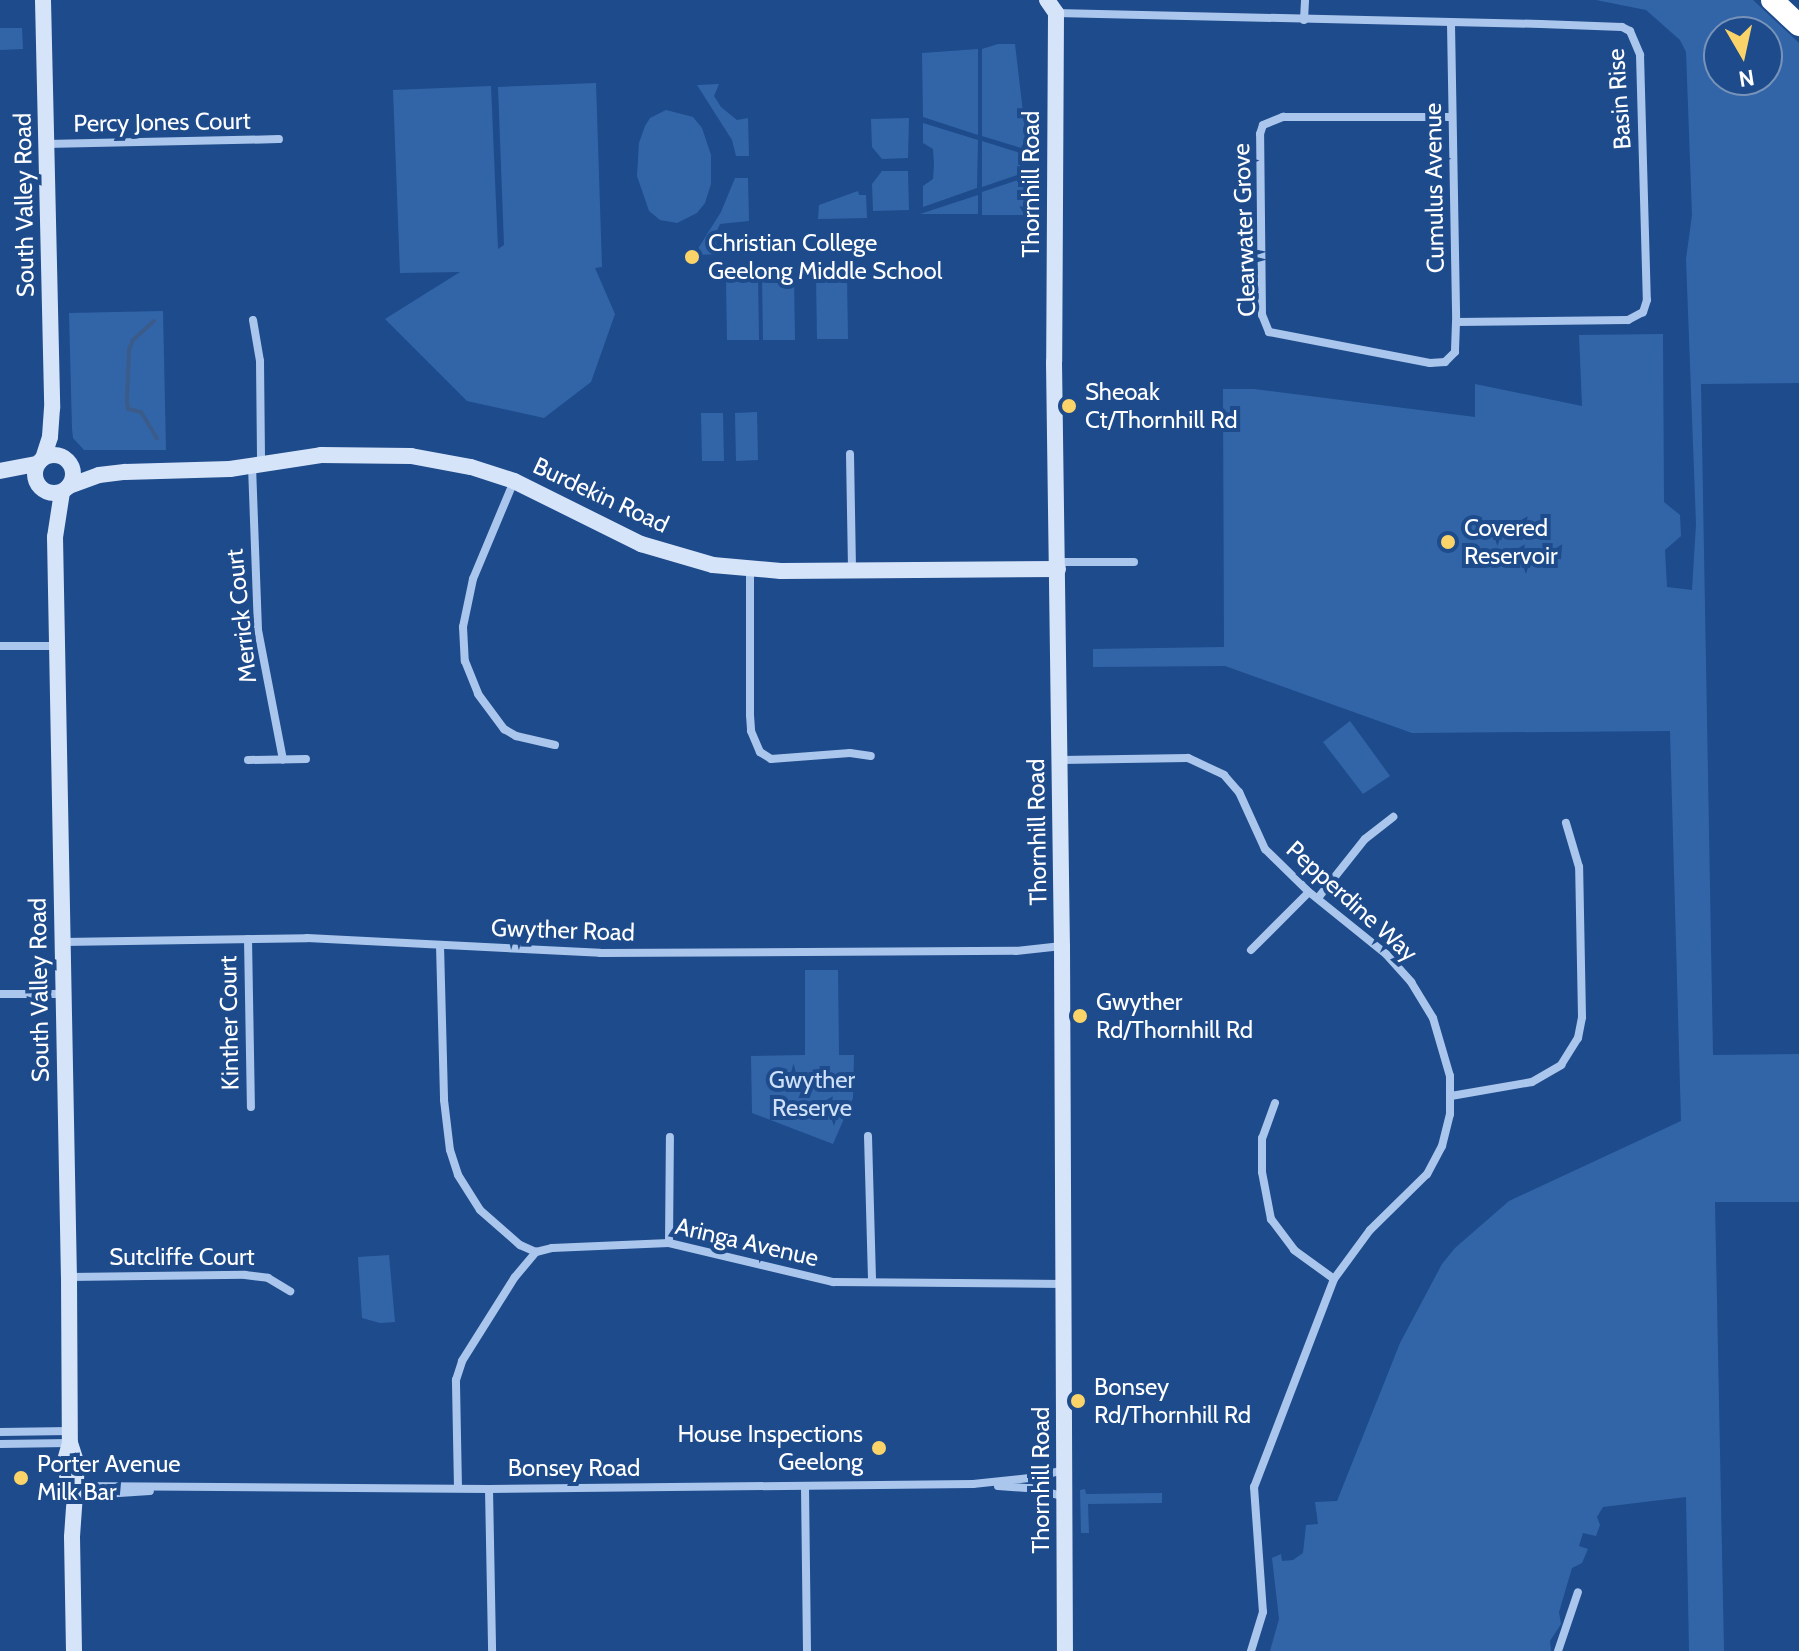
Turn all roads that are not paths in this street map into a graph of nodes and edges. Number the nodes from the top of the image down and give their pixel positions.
1 (43, 0) edge
2 (1305, 0) edge
3 (1772, 0) edge
4 (1055, 4) edge
5 (1304, 20) junction
6 (1451, 24) junction
7 (1799, 25) edge
8 (1452, 117) junction
9 (279, 139) dead end
10 (46, 144) junction
11 (253, 320) dead end
12 (1456, 322) junction
13 (1455, 352) joint
14 (52, 408) junction
15 (850, 454) dead end
16 (68, 460) junction
17 (40, 461) junction
18 (256, 466) junction
19 (0, 472) edge
20 (125, 472) junction
21 (514, 481) junction
22 (40, 486) junction
23 (66, 489) junction
24 (55, 537) junction
25 (1134, 562) dead end
26 (1058, 566) junction
27 (750, 570) junction
28 (852, 571) junction
29 (0, 646) edge
30 (57, 646) junction
31 (555, 745) dead end
32 (871, 756) dead end
33 (306, 759) dead end
34 (248, 760) dead end
35 (283, 760) junction
36 (1061, 760) junction
37 (1393, 817) dead end
38 (1566, 823) dead end
39 (1309, 892) junction
40 (1318, 898) junction
41 (248, 939) junction
42 (62, 942) junction
43 (440, 945) junction
44 (1062, 946) junction
45 (1251, 950) dead end
46 (0, 994) edge
47 (63, 994) junction
48 (1451, 1096) junction
49 (1275, 1103) dead end
50 (251, 1107) dead end
51 (868, 1136) dead end
52 (670, 1137) dead end
53 (669, 1243) junction
54 (536, 1252) junction
55 (69, 1277) junction
56 (1334, 1279) junction
57 (872, 1282) junction
58 (1065, 1284) junction
59 (290, 1291) dead end
60 (0, 1432) edge
61 (70, 1437) junction
62 (0, 1444) edge
63 (1065, 1470) junction
64 (973, 1484) junction
65 (805, 1487) junction
66 (458, 1488) junction
67 (489, 1489) junction
68 (73, 1491) junction
69 (1065, 1497) junction
70 (1578, 1592) dead end
71 (74, 1651) edge
72 (492, 1651) edge
73 (807, 1651) edge
74 (1065, 1651) edge
75 (1251, 1651) edge
76 (1558, 1651) edge

1 - 10 street, South Valley Road
2 - 5 street
3 - 7 highway
4 - 5 street, Basin Rise
4 - 26 street, Thornhill Road
5 - 6 street, Basin Rise
6 - 8 street, Cumulus Avenue
6 - 12 street, Basin Rise
8 - 12 street, Cumulus Avenue
8 - 13 street, Clearwater Grove
9 - 10 street, Percy Jones Court
10 - 14 street, South Valley Road
11 - 18 street, Merrick Court
12 - 13 street, Cumulus Avenue
14 - 16 street, South Valley Road
14 - 17 street, South Valley Road
15 - 28 street
16 - 17 street
16 - 20 street, Burdekin Road
16 - 23 street
17 - 19 street
17 - 22 street
18 - 20 street, Burdekin Road
18 - 21 street, Burdekin Road
18 - 35 street, Merrick Court
19 - 22 street
20 - 23 street, Burdekin Road
21 - 27 street, Burdekin Road
21 - 31 street
22 - 23 street
22 - 24 street, South Valley Road
23 - 24 street, South Valley Road
24 - 30 street, South Valley Road
25 - 26 street
26 - 28 street, Burdekin Road
26 - 36 street, Thornhill Road
27 - 28 street, Burdekin Road
27 - 32 street
29 - 30 street
30 - 42 street, South Valley Road
33 - 35 street
34 - 35 street
36 - 39 street, Pepperdine Way
36 - 44 street, Thornhill Road
37 - 40 street
38 - 48 street
39 - 40 street, Pepperdine Way
39 - 45 street
40 - 48 street, Pepperdine Way
41 - 42 street, Gwyther Road
41 - 43 street, Gwyther Road
41 - 50 street, Kinther Court
42 - 47 street, South Valley Road
43 - 44 street, Gwyther Road
43 - 54 street
44 - 58 street, Thornhill Road
46 - 47 street
47 - 55 street, South Valley Road
48 - 56 street, Pepperdine Way
49 - 56 street
51 - 57 street
52 - 53 street
53 - 54 street, Aringa Avenue
53 - 57 street, Aringa Avenue
54 - 66 street
55 - 59 street, Sutcliffe Court
55 - 61 street, South Valley Road
56 - 75 street, Pepperdine Way
57 - 58 street, Aringa Avenue
58 - 63 street, Thornhill Road
60 - 61 street
61 - 62 street
61 - 68 street, South Valley Road
63 - 64 street, Bonsey Road
63 - 69 street, Thornhill Road
64 - 65 street, Bonsey Road
64 - 69 street, Bonsey Road
65 - 67 street, Bonsey Road
65 - 73 street
66 - 67 street, Bonsey Road
66 - 68 street, Bonsey Road
67 - 72 street
68 - 71 street, South Valley Road
69 - 74 street, Thornhill Road
70 - 76 street

